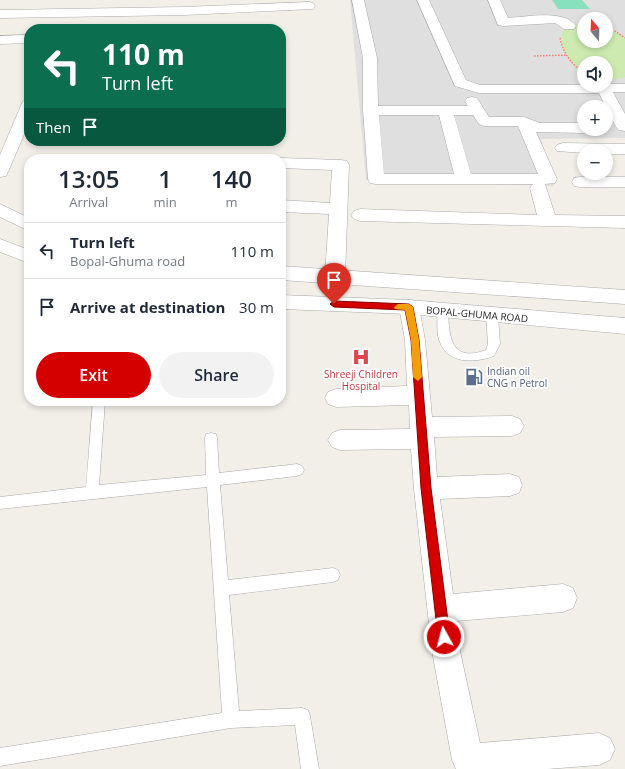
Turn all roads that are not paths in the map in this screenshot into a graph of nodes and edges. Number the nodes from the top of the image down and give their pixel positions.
1 (358, 0) edge
2 (423, 0) edge
3 (494, 0) edge
4 (309, 6) dead end
5 (64, 12) edge
6 (0, 14) edge
7 (569, 26) road end
8 (24, 39) edge
9 (0, 40) edge
10 (460, 83) junction
11 (625, 88) edge
12 (577, 89) edge
13 (613, 89) edge
14 (606, 92) edge
15 (371, 110) junction
16 (445, 111) junction
17 (478, 111) junction
18 (524, 122) junction
19 (613, 127) edge
20 (624, 127) edge
21 (577, 128) edge
22 (24, 130) edge
23 (22, 140) edge
24 (563, 148) dead end
25 (625, 149) edge
26 (286, 163) edge
27 (0, 172) edge
28 (464, 179) junction
29 (580, 182) dead end
30 (625, 182) edge
31 (539, 188) dead end
32 (286, 206) edge
33 (339, 209) junction
34 (0, 210) edge
35 (360, 215) dead end
36 (548, 221) junction
37 (24, 222) edge
38 (625, 222) edge
39 (0, 245) edge
40 (24, 255) edge
41 (286, 273) edge
42 (335, 276) junction
43 (625, 297) edge
44 (286, 302) edge
45 (409, 307) junction
46 (443, 311) junction
47 (492, 315) junction
48 (625, 326) edge
49 (419, 395) junction
50 (336, 398) dead end
51 (99, 406) edge
52 (512, 426) dead end
53 (422, 433) junction
54 (211, 438) dead end
55 (340, 440) dead end
56 (297, 470) dead end
57 (213, 480) junction
58 (510, 485) dead end
59 (426, 488) junction
60 (92, 492) junction
61 (0, 503) edge
62 (333, 575) dead end
63 (222, 588) junction
64 (563, 598) dead end
65 (441, 609) junction
66 (231, 720) junction
67 (599, 749) dead end
68 (0, 757) edge
69 (469, 764) edge
70 (310, 769) edge

1 - 15 street
2 - 10 street
3 - 7 street
4 - 5 street
5 - 6 street
8 - 9 street
10 - 12 street
10 - 17 street
11 - 13 street
14 - 20 street
15 - 16 street
15 - 28 street
16 - 17 street
16 - 28 street
17 - 18 street
18 - 21 street
18 - 28 street
19 - 20 street
22 - 23 street
23 - 27 street
24 - 25 street
26 - 33 street
29 - 30 street
31 - 36 street
32 - 33 street
33 - 42 street
34 - 37 street
35 - 36 street
36 - 38 street
39 - 40 street
41 - 42 street
42 - 43 street
44 - 45 street, BOPAL-GHUMA ROAD
45 - 46 street, BOPAL-GHUMA ROAD
45 - 49 street
46 - 47 street, BOPAL-GHUMA ROAD
46 - 47 lane
47 - 48 street, BOPAL-GHUMA ROAD
49 - 50 street
49 - 53 street
51 - 60 lane
52 - 53 street
53 - 55 street
53 - 59 street
54 - 57 lane
56 - 57 lane
57 - 60 lane
57 - 63 lane
58 - 59 street
59 - 65 street
60 - 61 lane
62 - 63 lane
63 - 66 lane
64 - 65 street
65 - 69 street
66 - 68 lane
66 - 70 lane
67 - 69 street

